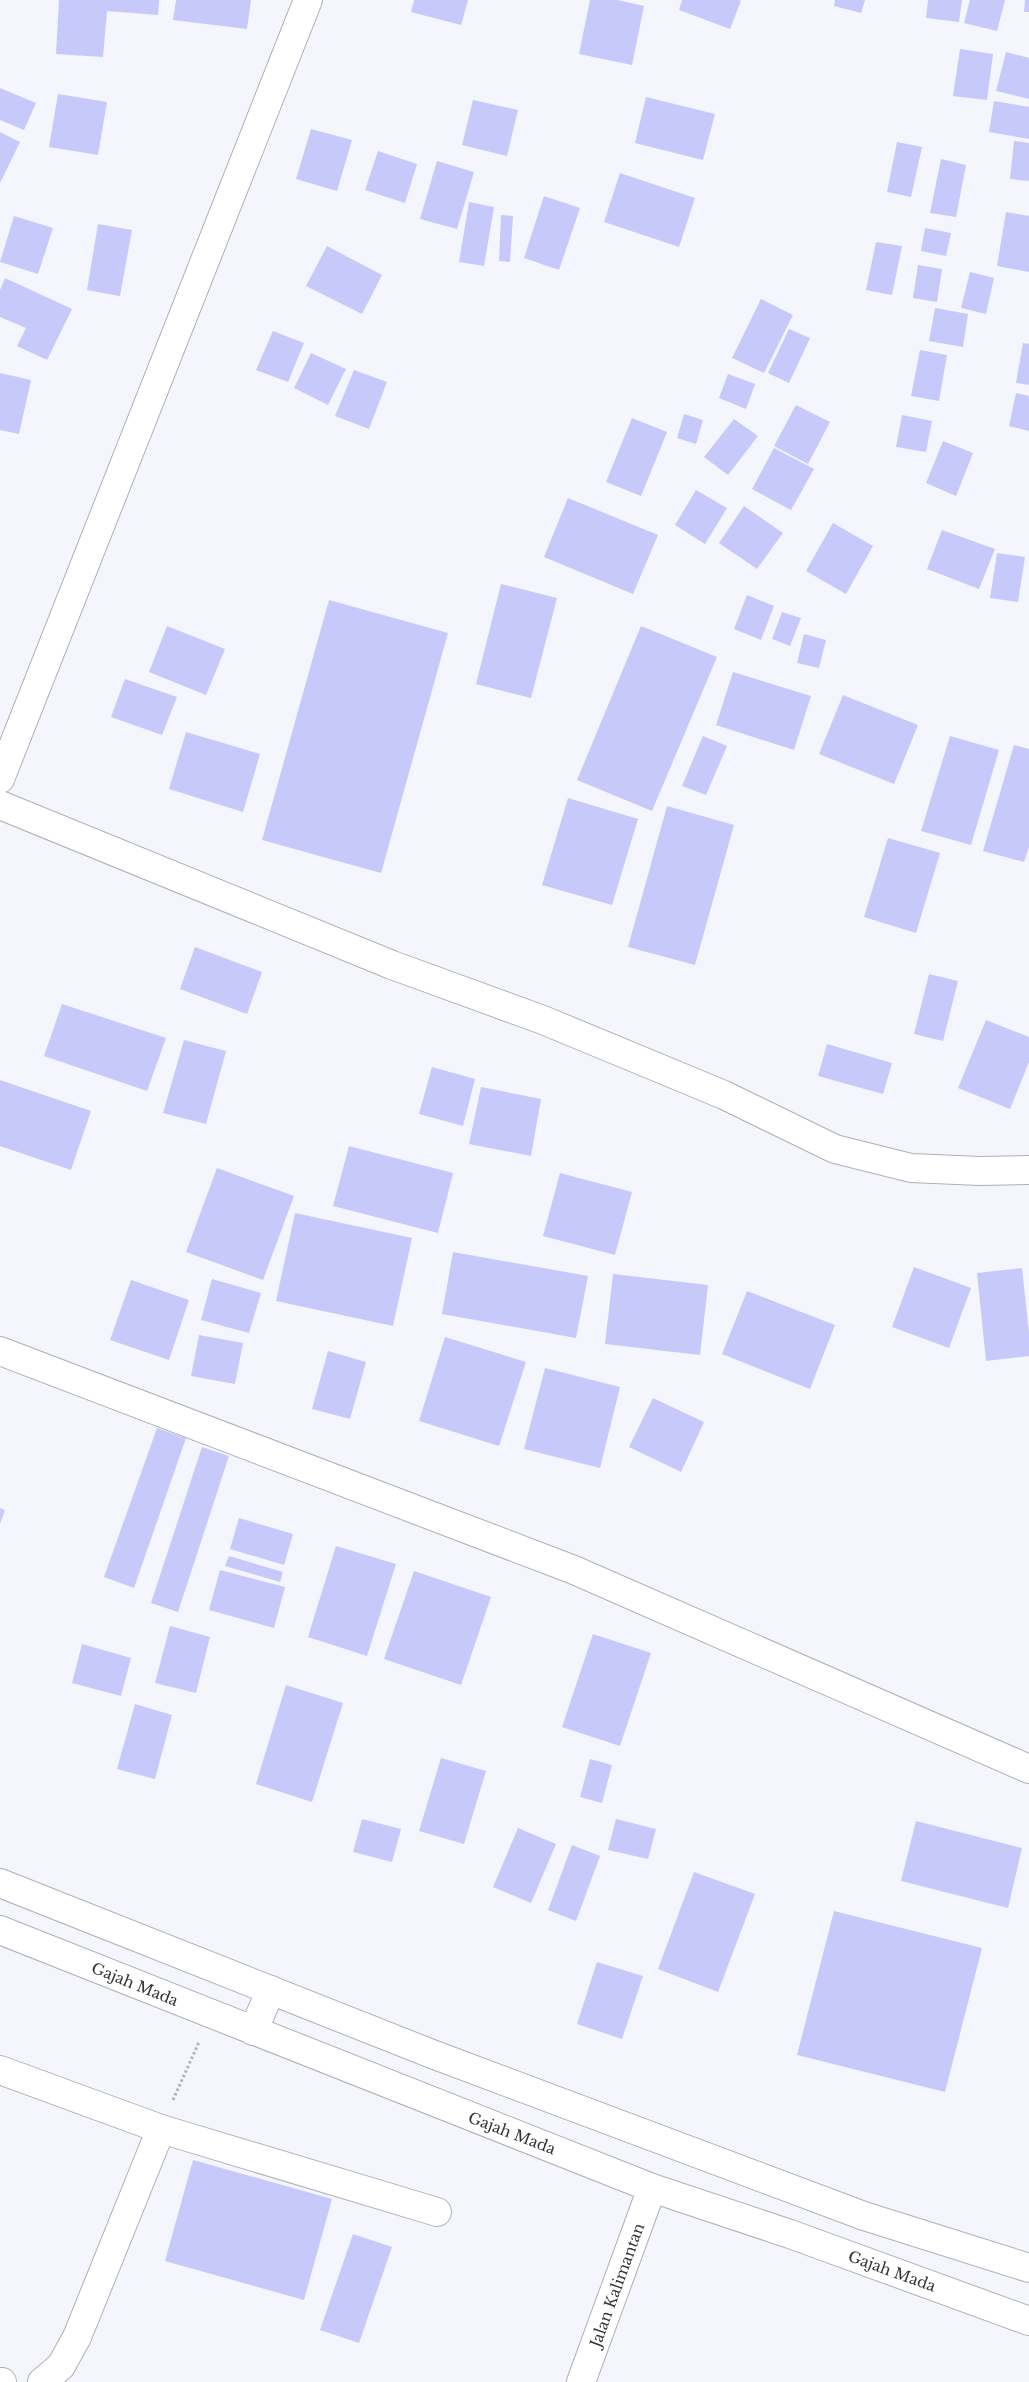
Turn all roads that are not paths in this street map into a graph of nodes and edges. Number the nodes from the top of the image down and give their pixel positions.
1 (308, 0) edge
2 (0, 779) edge
3 (0, 805) edge
4 (1029, 1170) edge
5 (0, 1351) edge
6 (1029, 1769) edge
7 (0, 1883) edge
8 (0, 1930) edge
9 (271, 1990) junction
10 (253, 2031) junction
11 (0, 2070) edge
12 (161, 2129) junction
13 (652, 2188) junction
14 (437, 2212) dead end
15 (1029, 2268) edge
16 (1028, 2316) edge
17 (42, 2382) edge
18 (581, 2382) edge

1 - 2 street
3 - 4 street
5 - 6 street
7 - 9 street
8 - 10 street, Gajah Mada
9 - 10 street
9 - 15 street
10 - 13 street, Gajah Mada
11 - 12 street
12 - 14 street
12 - 17 street
13 - 16 street, Gajah Mada
13 - 18 street, Jalan Kalimantan

